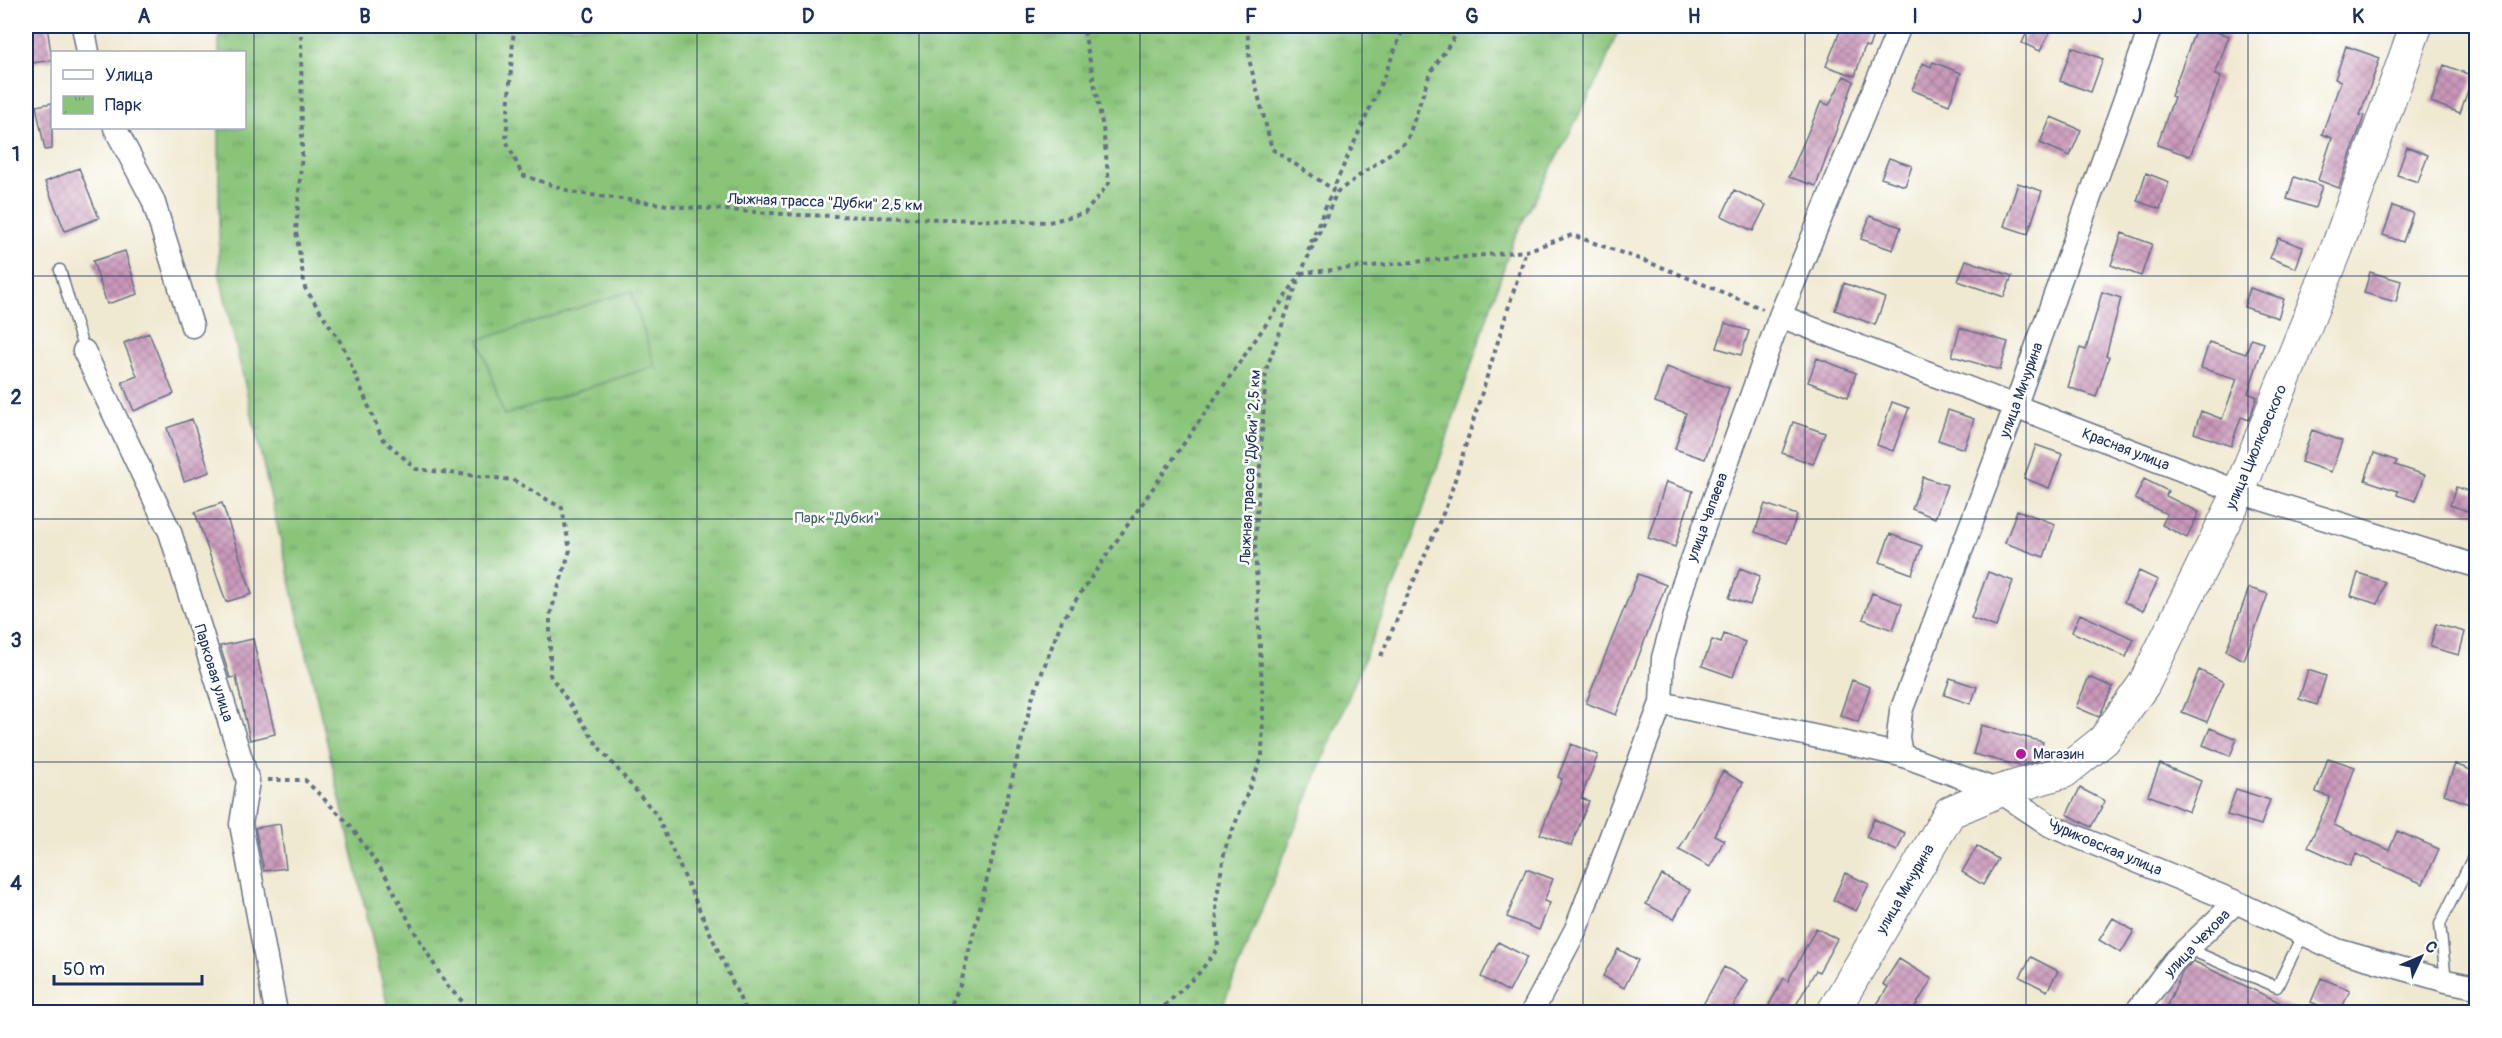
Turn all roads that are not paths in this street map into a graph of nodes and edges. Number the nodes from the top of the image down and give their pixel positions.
1 (83, 26) edge
2 (1900, 26) edge
3 (2151, 26) edge
4 (2416, 26) edge
5 (88, 51) edge
6 (116, 129) edge
7 (60, 270) dead end
8 (1780, 316) junction
9 (192, 326) dead end
10 (84, 351) joint
11 (2015, 407) junction
12 (2239, 492) junction
13 (2476, 566) edge
14 (1661, 703) junction
15 (1901, 755) junction
16 (1998, 790) junction
17 (2476, 851) edge
18 (2236, 902) junction
19 (2304, 934) junction
20 (2187, 948) junction
21 (2446, 981) junction
22 (2476, 987) edge
23 (276, 1012) edge
24 (1532, 1012) edge
25 (1833, 1012) edge
26 (2136, 1012) edge

1 - 5 street
2 - 8 street, улица Чапаева
3 - 11 street, улица Мичурина
4 - 12 street, улица Циолковского
6 - 9 street
7 - 10 lane
8 - 11 street, Красная улица
8 - 14 street, улица Чапаева
10 - 23 street, Парковая улица
11 - 12 street, Красная улица
11 - 15 street, улица Мичурина
12 - 13 street, Красная улица
12 - 16 street, улица Циолковского
14 - 15 street, Чуриковская улица
14 - 24 street, улица Чапаева
15 - 16 street, Чуриковская улица
16 - 18 street, Чуриковская улица
16 - 25 street, улица Мичурина
17 - 21 lane
18 - 19 street, Чуриковская улица
18 - 20 street, улица Чехова
19 - 20 lane
19 - 21 street, Чуриковская улица
20 - 26 street, улица Чехова
21 - 22 street, Чуриковская улица

